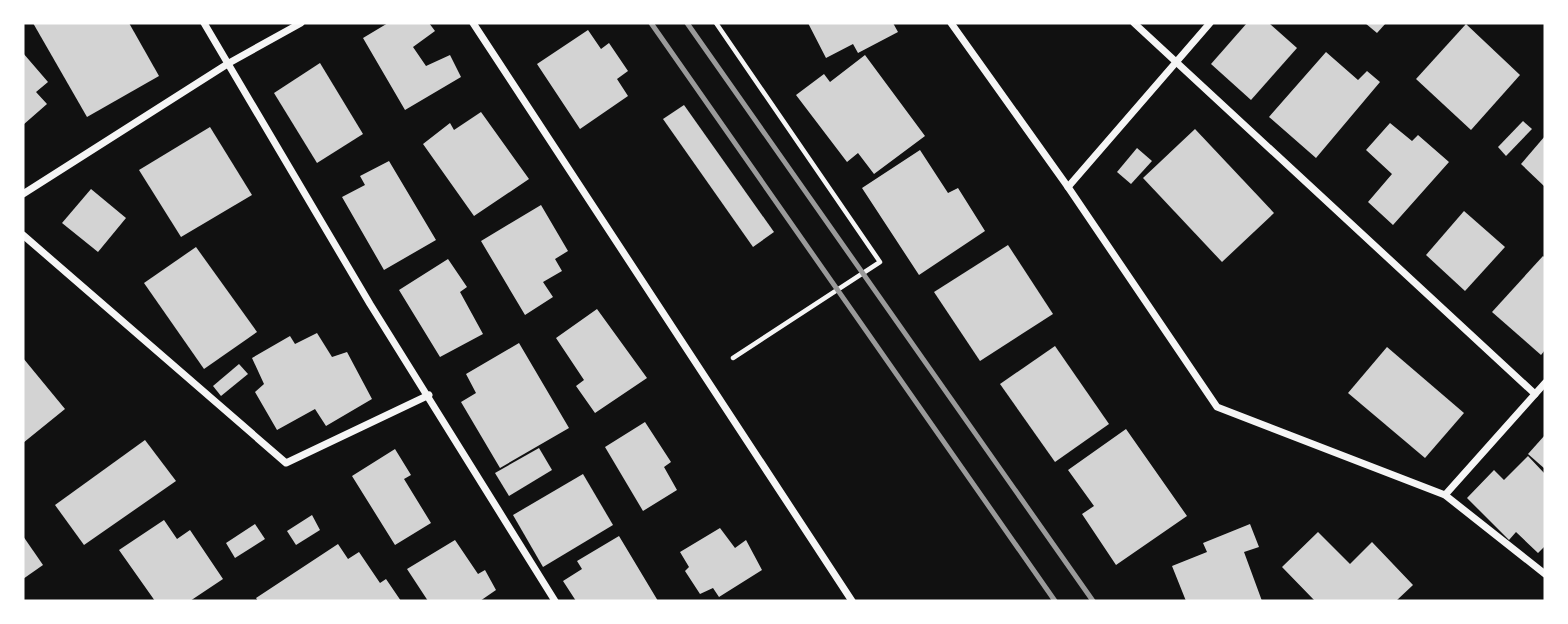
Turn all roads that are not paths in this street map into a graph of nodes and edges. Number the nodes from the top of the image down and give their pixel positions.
1 (204, 23) edge
2 (301, 23) edge
3 (473, 23) edge
4 (951, 23) edge
5 (1134, 23) edge
6 (1210, 23) edge
7 (1177, 62) junction
8 (229, 63) junction
9 (1068, 187) junction
10 (23, 194) edge
11 (23, 235) edge
12 (1545, 383) edge
13 (429, 394) junction
14 (1535, 394) junction
15 (1445, 495) junction
16 (1545, 574) edge
17 (555, 601) edge
18 (852, 601) edge

1 - 8 street
2 - 8 street
3 - 18 street
4 - 9 street
5 - 7 street
6 - 7 street
7 - 9 street
7 - 14 street
8 - 10 street
8 - 13 street
9 - 15 street
11 - 13 street
12 - 14 street
13 - 17 street
14 - 15 street
15 - 16 street

